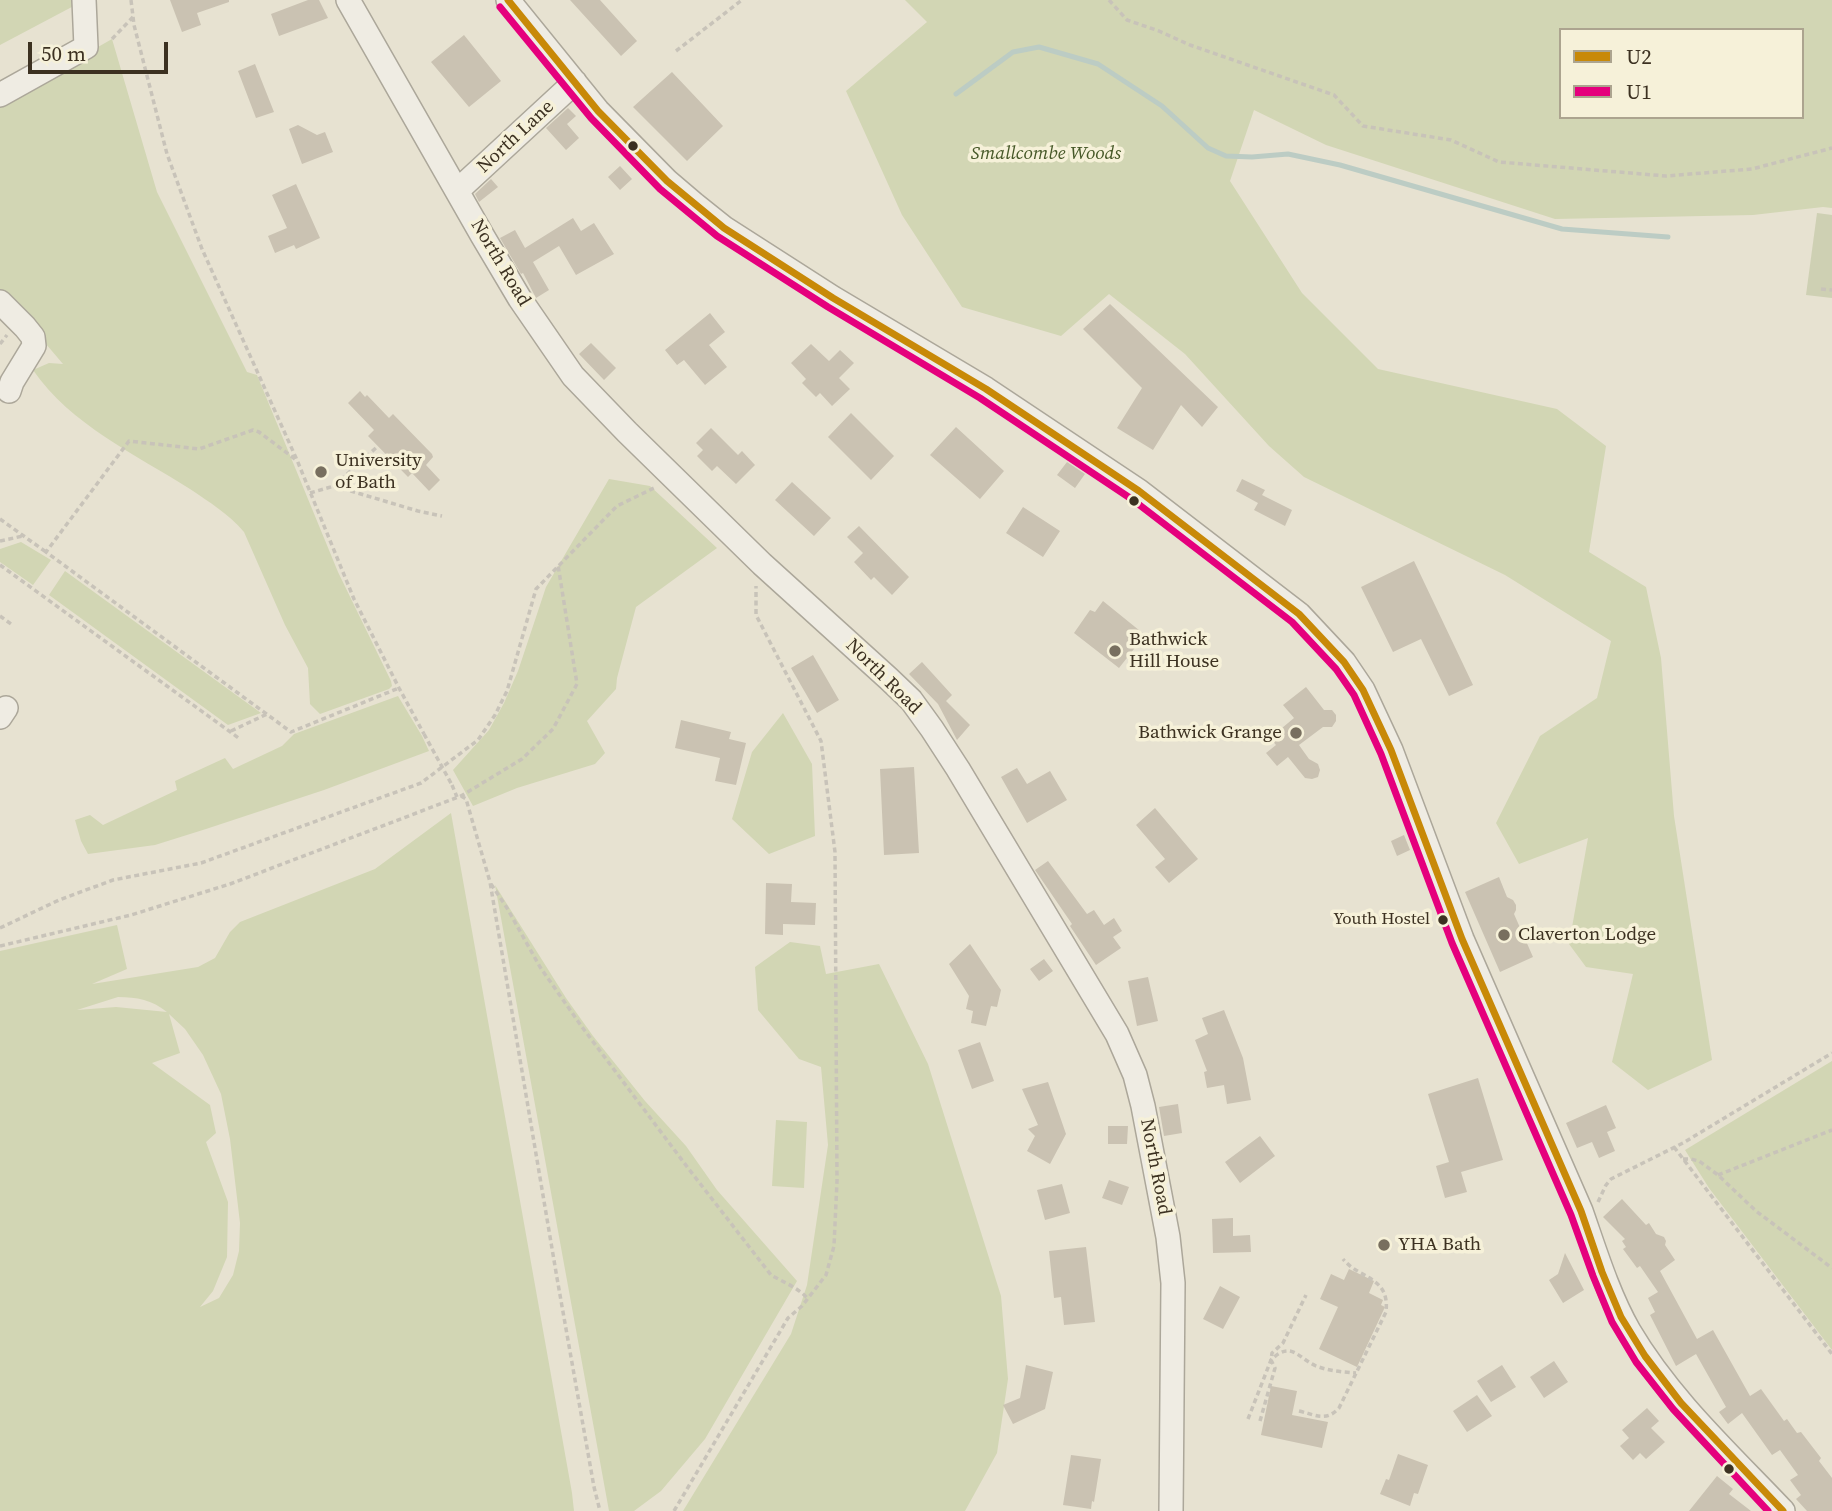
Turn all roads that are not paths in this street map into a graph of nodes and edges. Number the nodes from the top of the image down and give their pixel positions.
1 (84, 0) edge
2 (348, 0) edge
3 (508, 0) edge
4 (575, 82) junction
5 (0, 95) edge
6 (457, 191) junction
7 (0, 302) edge
8 (9, 391) dead end
9 (1171, 1511) edge
10 (1783, 1511) edge

1 - 5 street
2 - 6 street, North Road
3 - 4 street
4 - 6 street, North Lane
4 - 10 street
6 - 9 street, North Road
7 - 8 street

